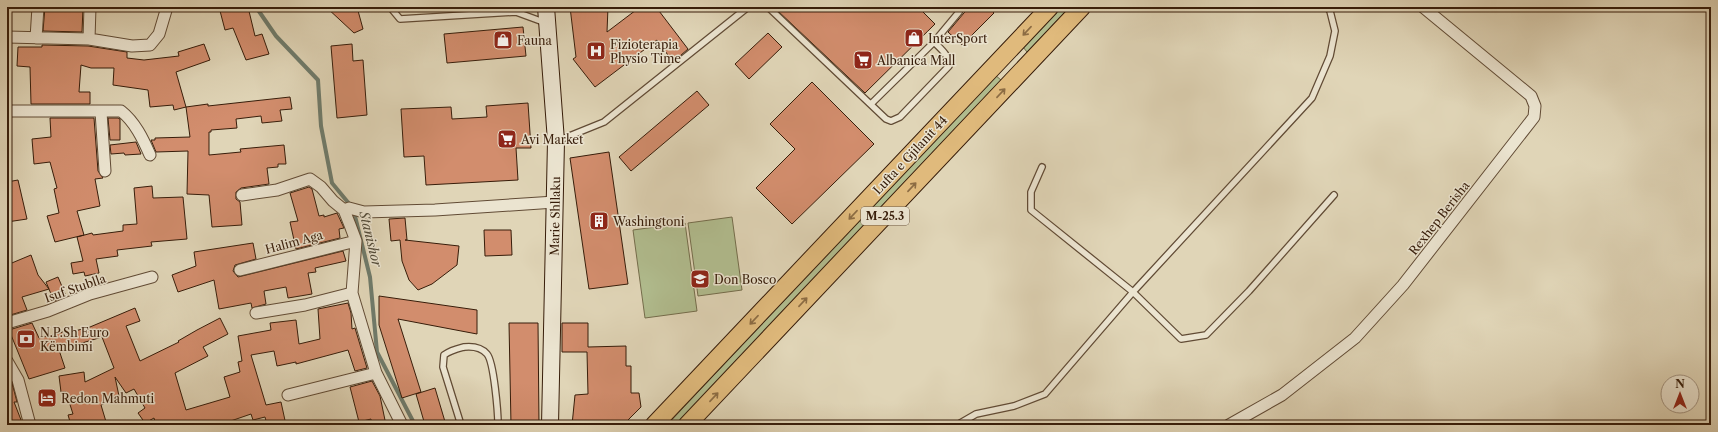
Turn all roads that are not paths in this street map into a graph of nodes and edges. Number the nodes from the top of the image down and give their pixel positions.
1 (38, 7) edge
2 (90, 7) edge
3 (166, 7) edge
4 (390, 7) edge
5 (546, 7) edge
6 (748, 7) edge
7 (768, 7) edge
8 (1050, 7) edge
9 (1082, 7) edge
10 (1327, 7) edge
11 (1423, 7) edge
12 (515, 10) edge
13 (959, 12) dead end
14 (547, 23) junction
15 (7, 37) edge
16 (36, 38) junction
17 (89, 39) junction
18 (934, 42) junction
19 (871, 104) junction
20 (7, 111) edge
21 (101, 112) junction
22 (556, 141) junction
23 (150, 156) dead end
24 (1042, 167) dead end
25 (105, 171) dead end
26 (242, 195) dead end
27 (1334, 195) dead end
28 (555, 202) junction
29 (347, 209) junction
30 (356, 240) junction
31 (240, 270) dead end
32 (152, 277) dead end
33 (1134, 292) junction
34 (352, 293) junction
35 (256, 313) dead end
36 (7, 323) edge
37 (7, 361) edge
38 (376, 373) junction
39 (288, 395) dead end
40 (30, 425) edge
41 (402, 425) edge
42 (461, 425) edge
43 (498, 425) edge
44 (550, 425) edge
45 (654, 425) edge
46 (687, 425) edge
47 (957, 425) edge
48 (1229, 425) edge

1 - 16 street
2 - 17 street
3 - 17 street
4 - 12 lane
5 - 14 street, Marie Shllaku
6 - 22 lane
7 - 19 lane
8 -> 45 main road, Lufta e Gjilanit 44 / M-25.3
46 -> 9 main road, Lufta e Gjilanit 44 / M-25.3
10 - 33 lane
11 - 48 street, Rexhep Berisha
12 - 14 lane
13 - 18 lane
14 - 22 street, Marie Shllaku
15 - 16 street
16 - 17 street
18 - 19 lane
18 - 19 lane
20 - 21 street
21 - 23 street
21 - 25 street
22 - 28 street, Marie Shllaku
24 - 33 lane
26 - 29 street
27 - 33 lane
28 - 29 street
28 - 44 street, Marie Shllaku
29 - 30 street
30 - 31 street, Halim Aga
30 - 34 street
32 - 36 street, Isuf Stublla
33 - 47 lane
34 - 35 street
34 - 38 street
37 - 40 street
38 - 39 street
38 - 41 street
42 - 43 lane

